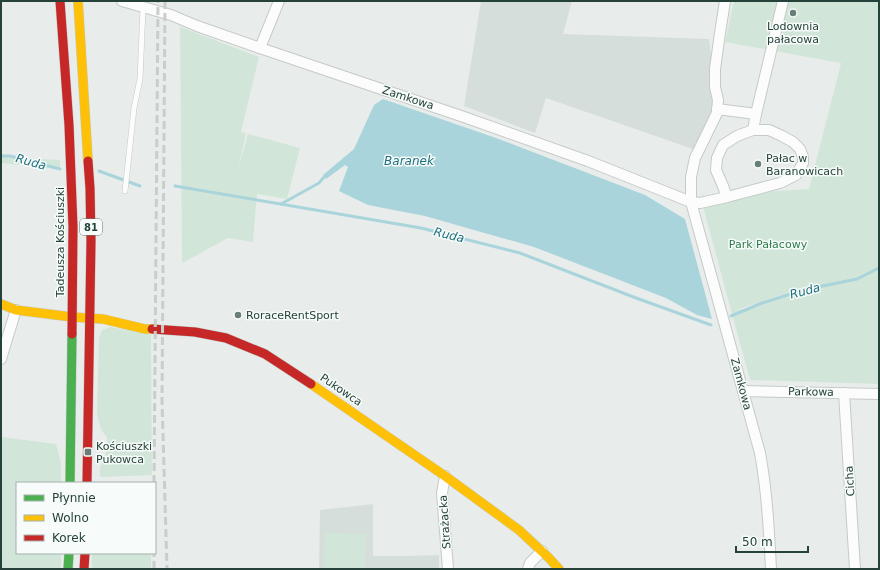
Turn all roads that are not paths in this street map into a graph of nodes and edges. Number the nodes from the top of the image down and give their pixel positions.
1 (60, 1) edge
2 (78, 1) edge
3 (122, 1) edge
4 (278, 1) edge
5 (725, 1) edge
6 (782, 1) edge
7 (143, 8) junction
8 (260, 48) junction
9 (717, 109) junction
10 (756, 114) junction
11 (753, 130) junction
12 (125, 191) dead end
13 (727, 197) junction
14 (691, 202) junction
15 (1, 304) edge
16 (16, 310) junction
17 (72, 317) junction
18 (90, 318) junction
19 (1, 359) edge
20 (743, 391) junction
21 (844, 393) junction
22 (879, 394) edge
23 (445, 476) junction
24 (70, 482) edge
25 (87, 482) edge
26 (542, 551) junction
27 (68, 554) edge
28 (85, 554) edge
29 (68, 569) edge
30 (84, 569) edge
31 (448, 569) edge
32 (528, 569) edge
33 (559, 569) edge
34 (771, 569) edge
35 (855, 569) edge

1 - 17 main road, Tadeusza Kościuszki / 81
2 - 18 main road, 81
3 - 7 street, Zamkowa
4 - 8 street
5 - 9 street, Zamkowa
6 - 10 street
7 - 8 street, Zamkowa
7 - 12 lane
8 - 14 street, Zamkowa
9 - 10 street
9 - 14 street, Zamkowa
10 - 11 street
11 - 13 street
11 - 13 street
13 - 14 street
14 - 20 street, Zamkowa
15 - 16 main road, Pukowca
16 - 17 main road, Pukowca
16 - 19 street
17 - 18 main road, Pukowca
17 - 24 main road, Tadeusza Kościuszki / 81
18 - 23 main road, Pukowca
18 - 25 main road, 81
20 - 21 street, Parkowa
20 - 34 street, Zamkowa
21 - 22 street, Parkowa
21 - 35 street, Cicha
23 - 26 main road, Pukowca
23 - 31 street, Strażacka
26 - 32 street
26 - 33 main road, Pukowca
27 - 29 main road
28 - 30 main road

